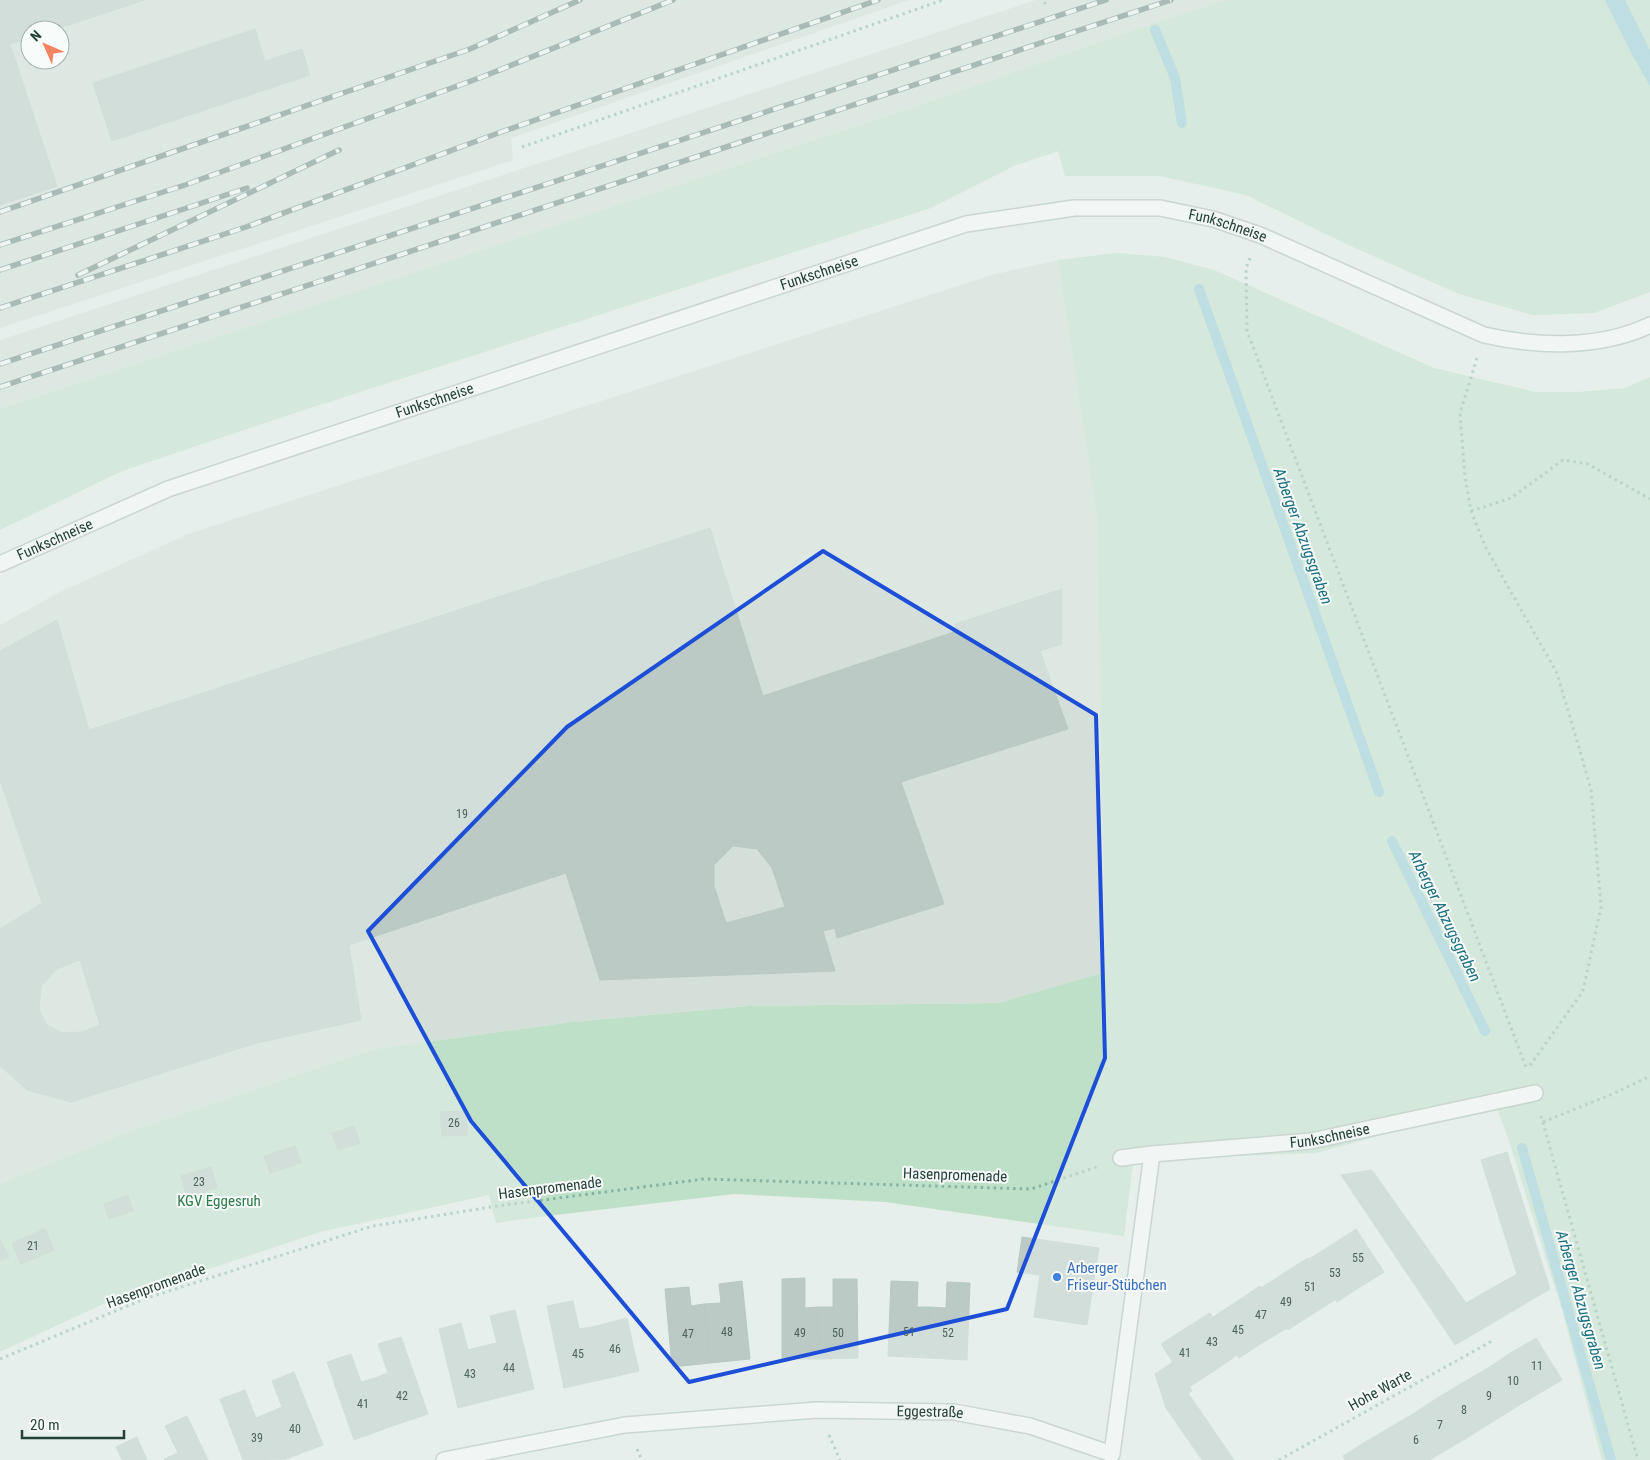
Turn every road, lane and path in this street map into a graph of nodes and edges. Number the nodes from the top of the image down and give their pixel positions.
1 (943, 0) edge
2 (1048, 0) edge
3 (1044, 4) dead end
4 (522, 147) dead end
5 (1260, 235) junction
6 (1650, 325) edge
7 (1484, 335) junction
8 (1650, 499) edge
9 (1471, 511) junction
10 (0, 564) edge
11 (1527, 1070) junction
12 (1650, 1076) edge
13 (1535, 1093) junction
14 (1543, 1122) junction
15 (1152, 1154) junction
16 (1121, 1158) joint
17 (1492, 1341) dead end
18 (0, 1359) edge
19 (1115, 1457) edge
20 (444, 1460) edge
21 (1279, 1460) edge
22 (1638, 1460) edge

1 - 4 path
2 - 3 path
5 - 7 street, Funkschneise
5 - 10 street, Funkschneise
5 - 11 path
6 - 7 street, Funkschneise
7 - 9 path
8 - 9 path
9 - 11 path
11 - 13 path
12 - 14 path
13 - 14 path
13 - 15 street, Funkschneise
14 - 22 path
15 - 16 street, Funkschneise
15 - 19 street, Eggestraße
16 - 18 path, Hasenpromenade
17 - 21 path, Hohe Warte
19 - 20 street, Eggestraße

